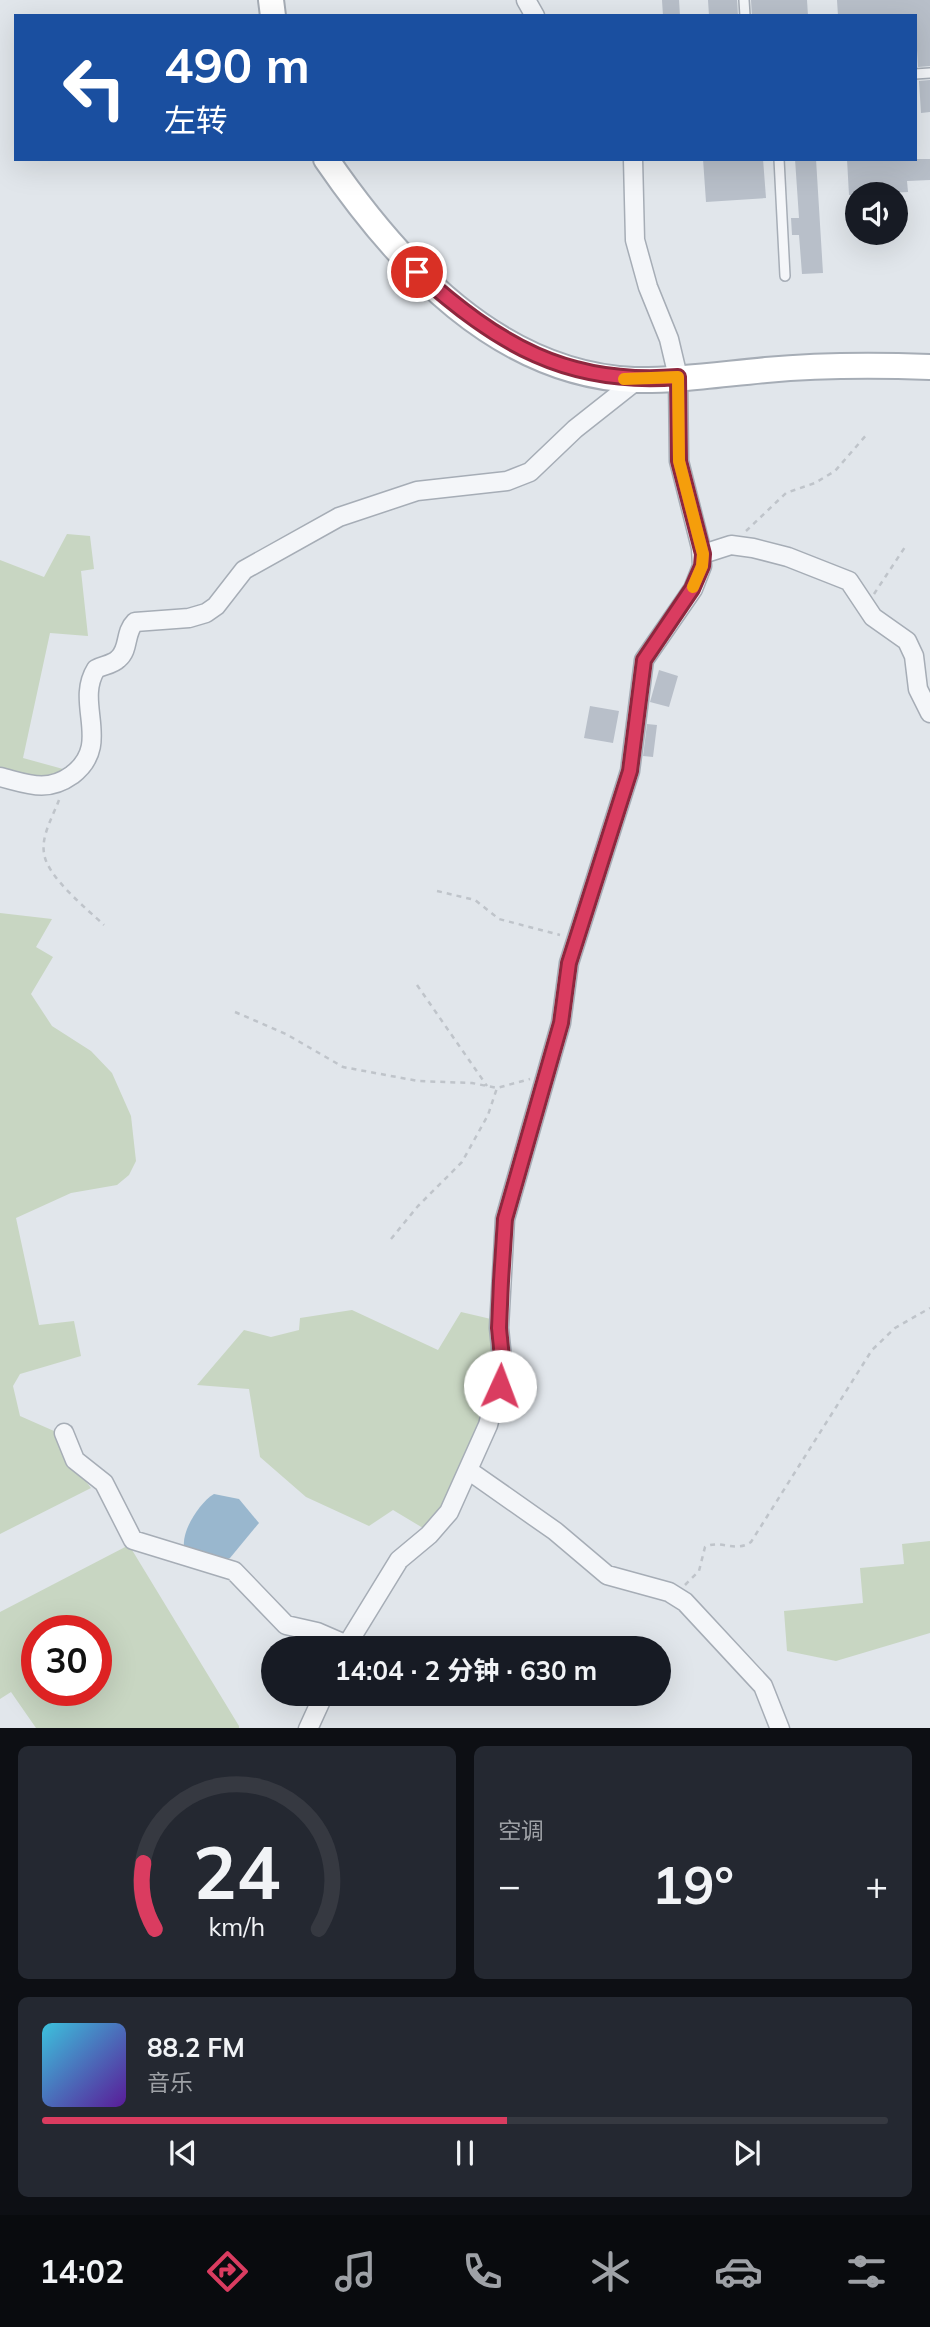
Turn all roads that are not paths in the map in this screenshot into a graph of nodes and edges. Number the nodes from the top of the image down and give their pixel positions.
1 (327, 161) edge
2 (633, 161) edge
3 (779, 161) edge
4 (785, 275) dead end
5 (930, 367) edge
6 (678, 377) junction
7 (637, 380) junction
8 (703, 554) junction
9 (930, 713) edge
10 (0, 777) edge
11 (64, 1433) dead end
12 (468, 1470) junction
13 (325, 1636) edge
14 (353, 1636) edge
15 (318, 1706) edge
16 (308, 1728) edge
17 (780, 1728) edge

1 - 7 street
2 - 6 street
3 - 4 lane
5 - 6 street
6 - 7 street
6 - 8 street
7 - 10 street
8 - 9 street
8 - 12 street
11 - 13 street
12 - 14 street
12 - 17 street
15 - 16 street

